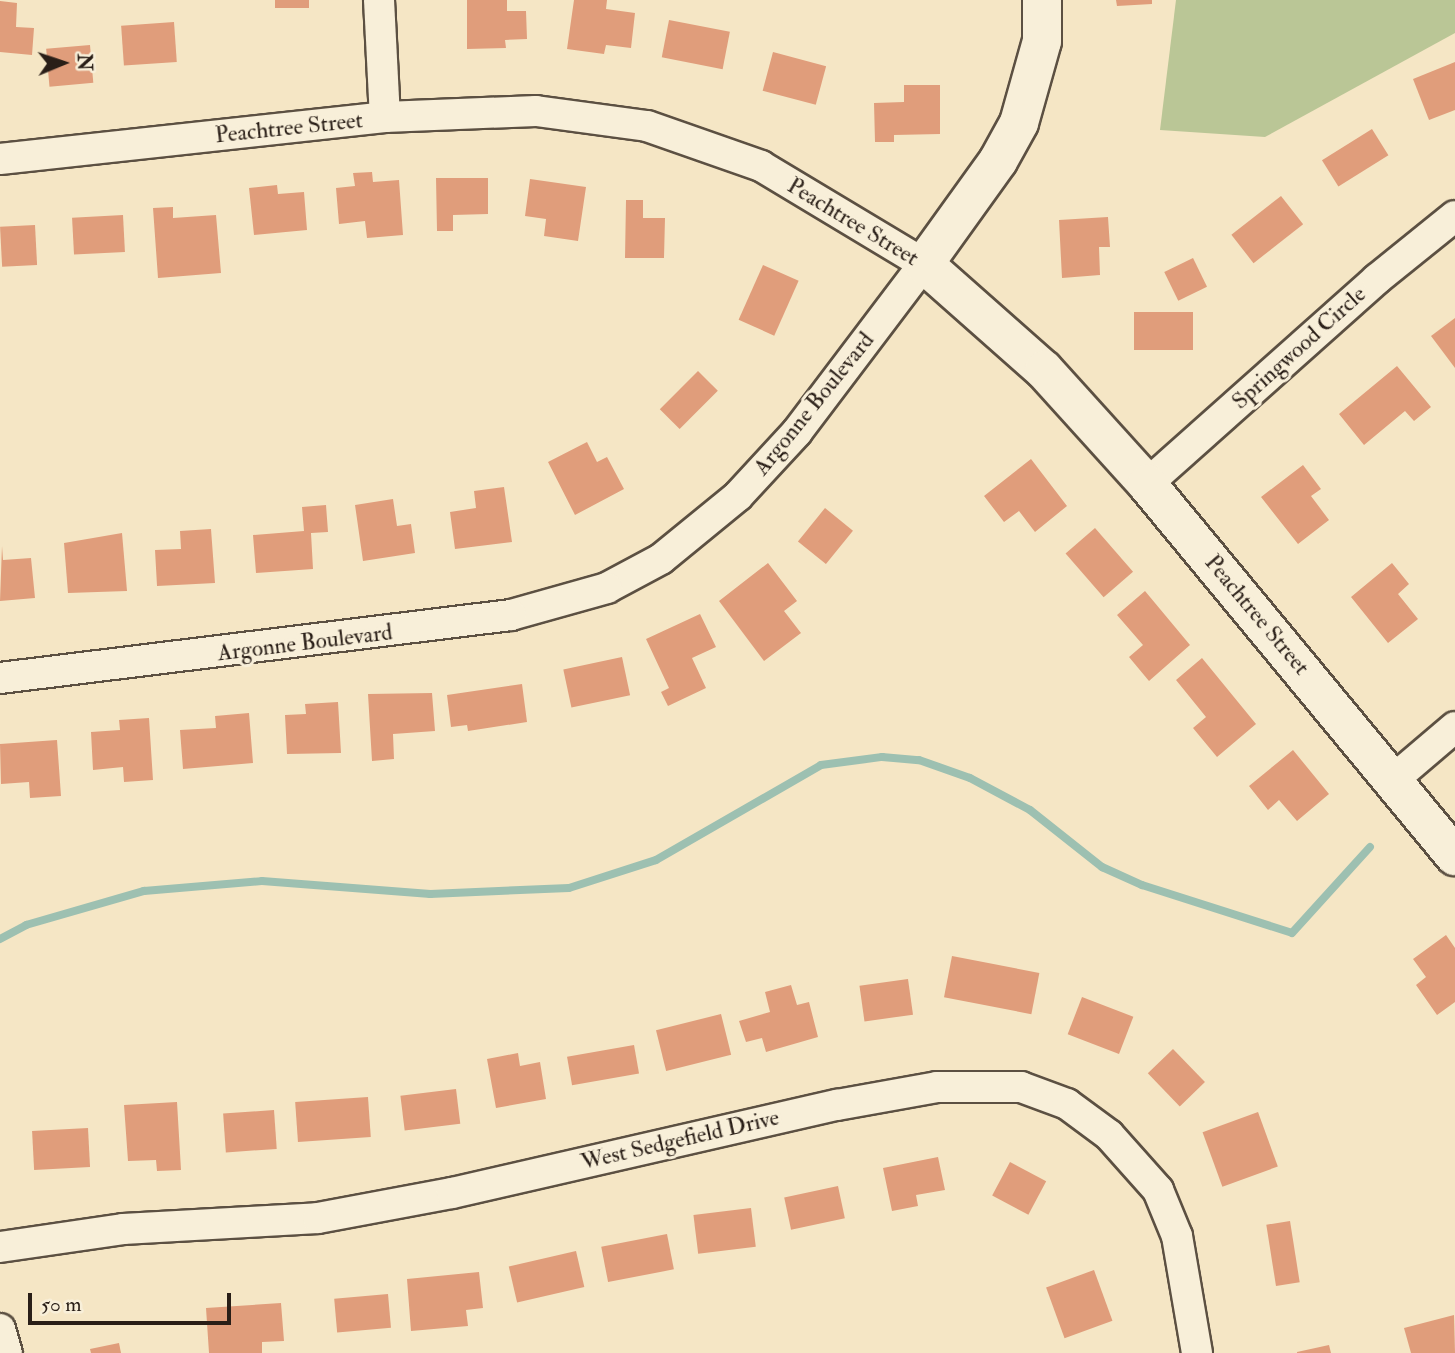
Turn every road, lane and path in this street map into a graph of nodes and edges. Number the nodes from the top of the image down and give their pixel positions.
1 (379, 0) edge
2 (1042, 0) edge
3 (385, 117) junction
4 (0, 159) edge
5 (1455, 216) edge
6 (924, 264) junction
7 (1147, 484) junction
8 (0, 678) edge
9 (1455, 727) edge
10 (1394, 779) junction
11 (1455, 856) edge
12 (0, 1247) edge
13 (0, 1329) edge
14 (7, 1353) edge
15 (1197, 1353) edge

1 - 3 street
2 - 6 street, Argonne Boulevard
3 - 4 street, Peachtree Street
3 - 6 street, Peachtree Street
5 - 7 street, Springwood Circle
6 - 7 street, Peachtree Street
6 - 8 street, Argonne Boulevard
7 - 10 street, Peachtree Street
9 - 10 street
10 - 11 street, Peachtree Street
12 - 15 street, West Sedgefield Drive
13 - 14 street

